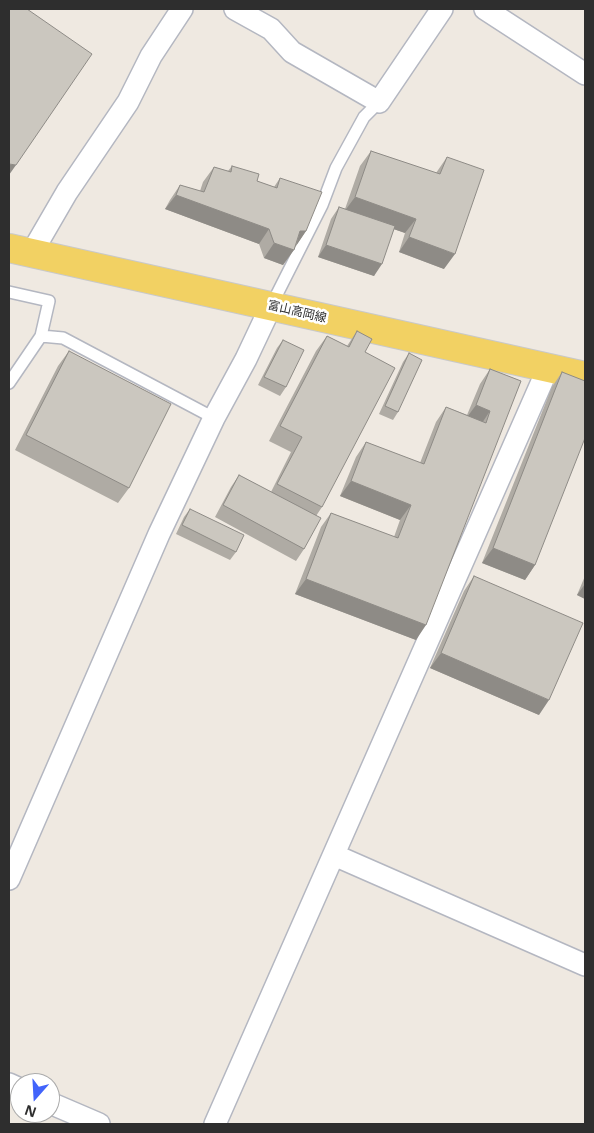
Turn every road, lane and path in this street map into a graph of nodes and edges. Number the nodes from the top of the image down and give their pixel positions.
1 (182, 9) edge
2 (235, 9) edge
3 (442, 9) edge
4 (485, 9) edge
5 (585, 74) edge
6 (379, 102) junction
7 (20, 251) edge
8 (9, 292) edge
9 (270, 306) junction
10 (41, 336) junction
11 (548, 368) junction
12 (585, 376) edge
13 (9, 383) edge
14 (214, 418) junction
15 (334, 855) junction
16 (9, 879) edge
17 (585, 965) edge
18 (60, 1106) edge
19 (99, 1124) edge
20 (215, 1124) edge

1 - 7 street
2 - 6 street
3 - 6 street
4 - 5 street
6 - 9 lane
7 - 9 main road, 富山高岡線
8 - 10 lane
9 - 11 main road, 富山高岡線
9 - 14 street
10 - 13 lane
10 - 14 lane
11 - 12 main road, 富山高岡線
11 - 15 street
14 - 16 street
15 - 17 street
15 - 20 street
18 - 19 street

